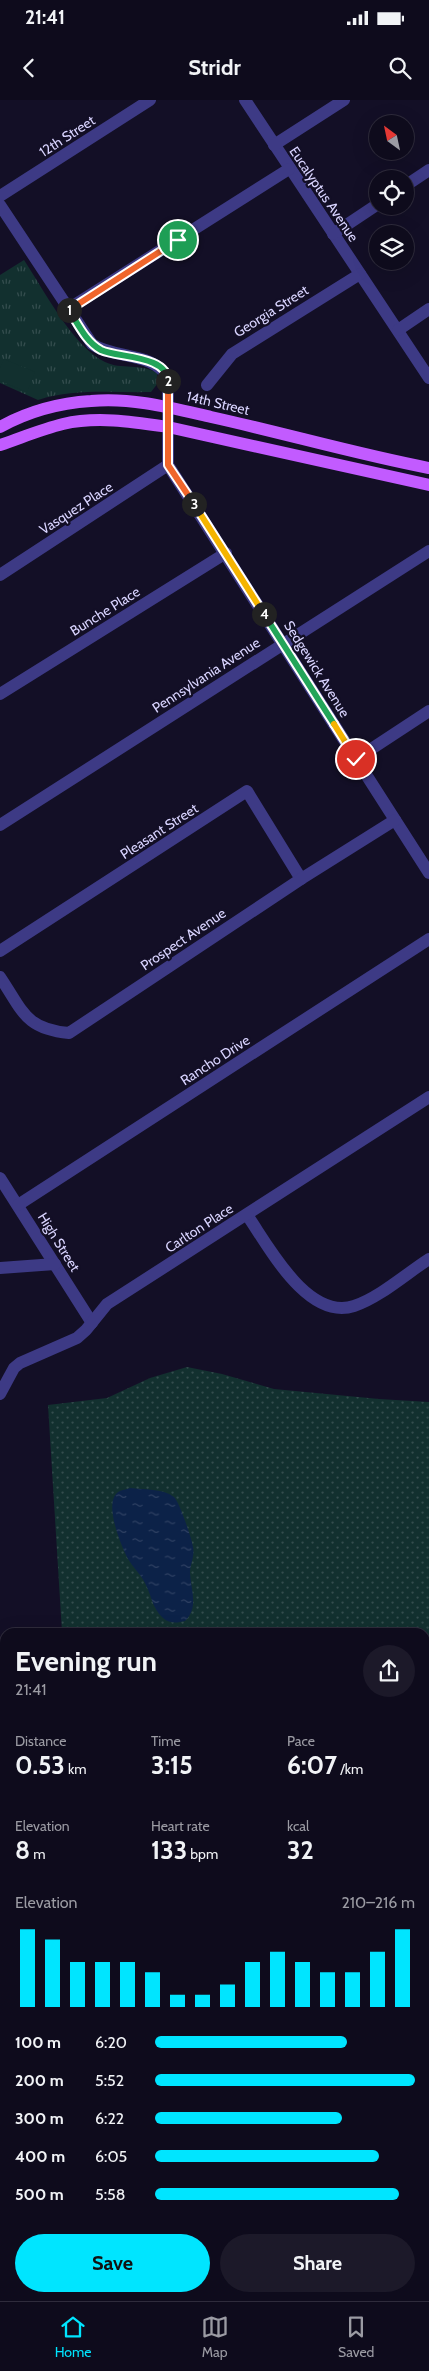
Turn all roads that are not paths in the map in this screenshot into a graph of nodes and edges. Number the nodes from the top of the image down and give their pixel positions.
1 (150, 100) edge
2 (245, 100) edge
3 (344, 100) edge
4 (274, 145) junction
5 (289, 169) junction
6 (429, 170) edge
7 (414, 180) edge
8 (0, 196) edge
9 (0, 205) edge
10 (369, 210) edge
11 (333, 234) junction
12 (360, 274) junction
13 (68, 309) junction
14 (429, 309) edge
15 (398, 330) junction
16 (429, 378) edge
17 (207, 385) dead end
18 (167, 408) junction
19 (0, 427) edge
20 (168, 427) junction
21 (0, 445) edge
22 (168, 465) junction
23 (429, 468) edge
24 (429, 485) edge
25 (429, 551) edge
26 (226, 553) junction
27 (0, 576) edge
28 (283, 644) junction
29 (0, 694) edge
30 (429, 711) edge
31 (356, 759) junction
32 (395, 820) junction
33 (0, 825) edge
34 (429, 873) edge
35 (301, 879) junction
36 (429, 939) edge
37 (0, 951) edge
38 (0, 977) edge
39 (429, 1098) edge
40 (0, 1178) edge
41 (18, 1205) junction
42 (248, 1214) junction
43 (429, 1259) edge
44 (56, 1264) junction
45 (0, 1268) edge
46 (92, 1323) junction
47 (0, 1394) edge

1 - 8 street, 12th Street
2 - 4 street, Eucalyptus Avenue
3 - 4 street
4 - 5 street, Eucalyptus Avenue
5 - 11 street, Eucalyptus Avenue
5 - 13 street
6 - 7 street
9 - 13 street
10 - 11 street
11 - 12 street, Eucalyptus Avenue
12 - 15 street, Eucalyptus Avenue
12 - 17 street, Georgia Street
13 - 18 street
14 - 15 street
15 - 16 street, Eucalyptus Avenue
18 - 19 main road, 14th Street
18 - 20 street
18 - 23 main road, 14th Street
20 - 21 main road
20 - 22 street
20 - 24 main road
22 - 26 street, Sedgewick Avenue
22 - 27 street, Vasquez Place
25 - 28 street, Pennsylvania Avenue
26 - 28 street, Sedgewick Avenue
26 - 29 street, Bunche Place
28 - 31 street, Sedgewick Avenue
28 - 33 street, Pennsylvania Avenue
30 - 31 street
31 - 32 street, Sedgewick Avenue
32 - 34 street, Sedgewick Avenue
32 - 35 street, Prospect Avenue
35 - 37 street, Pleasant Street
35 - 38 street, Prospect Avenue
36 - 41 street, Rancho Drive
39 - 42 street, Carlton Place
40 - 41 street, High Street
41 - 44 street, High Street
42 - 43 street
42 - 46 street, Carlton Place
44 - 45 street
44 - 46 street, High Street
46 - 47 street, Carlton Place

